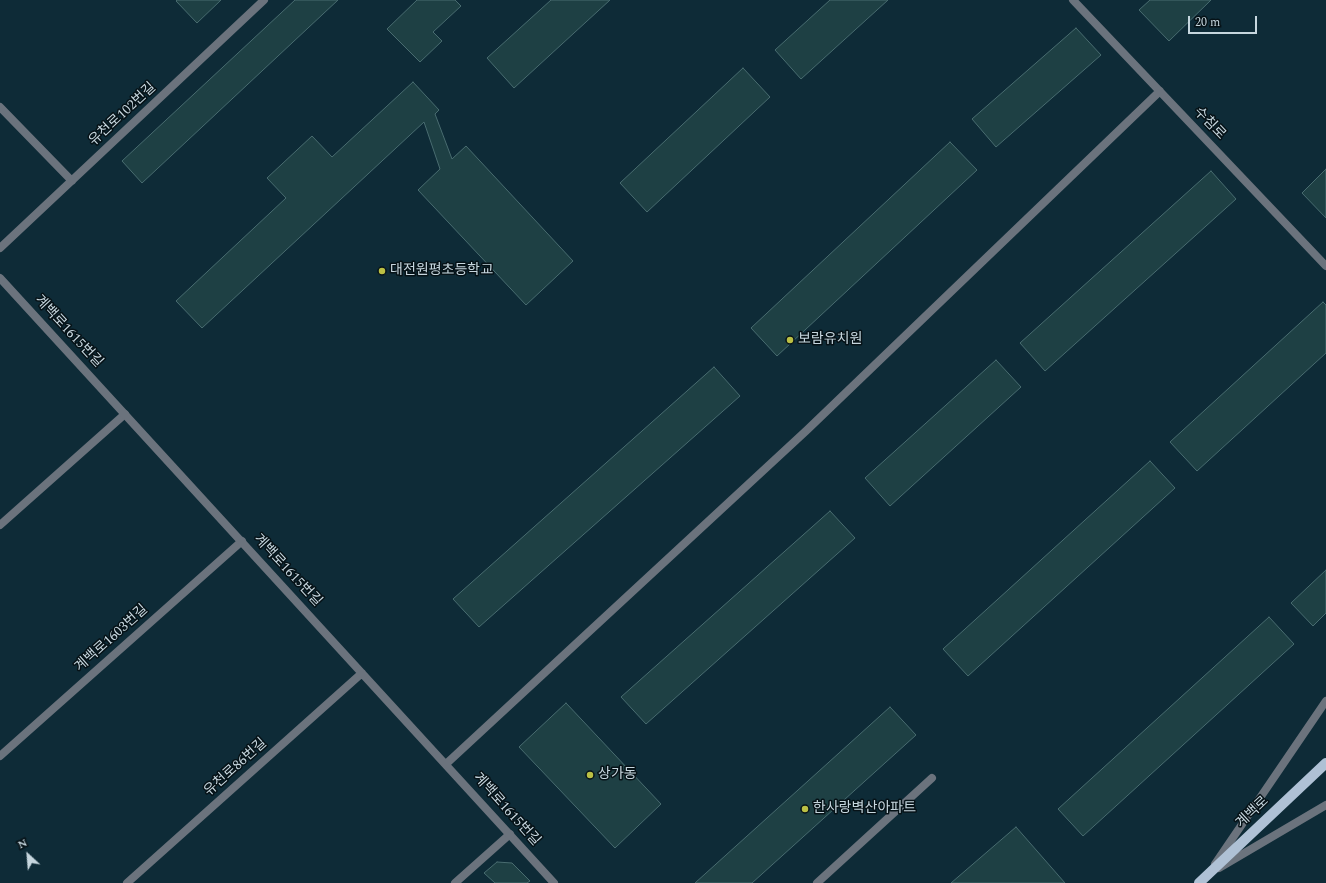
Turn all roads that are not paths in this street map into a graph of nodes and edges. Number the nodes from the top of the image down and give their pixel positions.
1 (264, 0) edge
2 (1073, 0) edge
3 (1160, 92) junction
4 (0, 107) edge
5 (72, 181) junction
6 (0, 248) edge
7 (1326, 266) edge
8 (0, 278) edge
9 (125, 414) junction
10 (0, 525) edge
11 (242, 541) junction
12 (362, 673) junction
13 (1326, 701) edge
14 (0, 756) edge
15 (1326, 763) edge
16 (446, 764) junction
17 (932, 778) dead end
18 (1326, 805) edge
19 (510, 834) junction
20 (1208, 875) junction
21 (127, 883) edge
22 (455, 883) edge
23 (554, 883) edge
24 (817, 883) edge
25 (1199, 883) edge

1 - 5 street, 유천로102번길
2 - 3 street, 수침로
3 - 7 street, 수침로
3 - 16 street
4 - 5 street
5 - 6 street, 유천로102번길
8 - 9 street, 계백로1615번길
9 - 10 street
9 - 11 street, 계백로1615번길
11 - 12 street, 계백로1615번길
11 - 14 street, 계백로1603번길
12 - 16 street, 계백로1615번길
12 - 21 street, 유천로86번길
13 - 20 street
15 - 20 main road, 계백로
16 - 19 street, 계백로1615번길
17 - 24 street
18 - 20 street
19 - 22 street
19 - 23 street, 계백로1615번길
20 - 25 main road, 계백로

